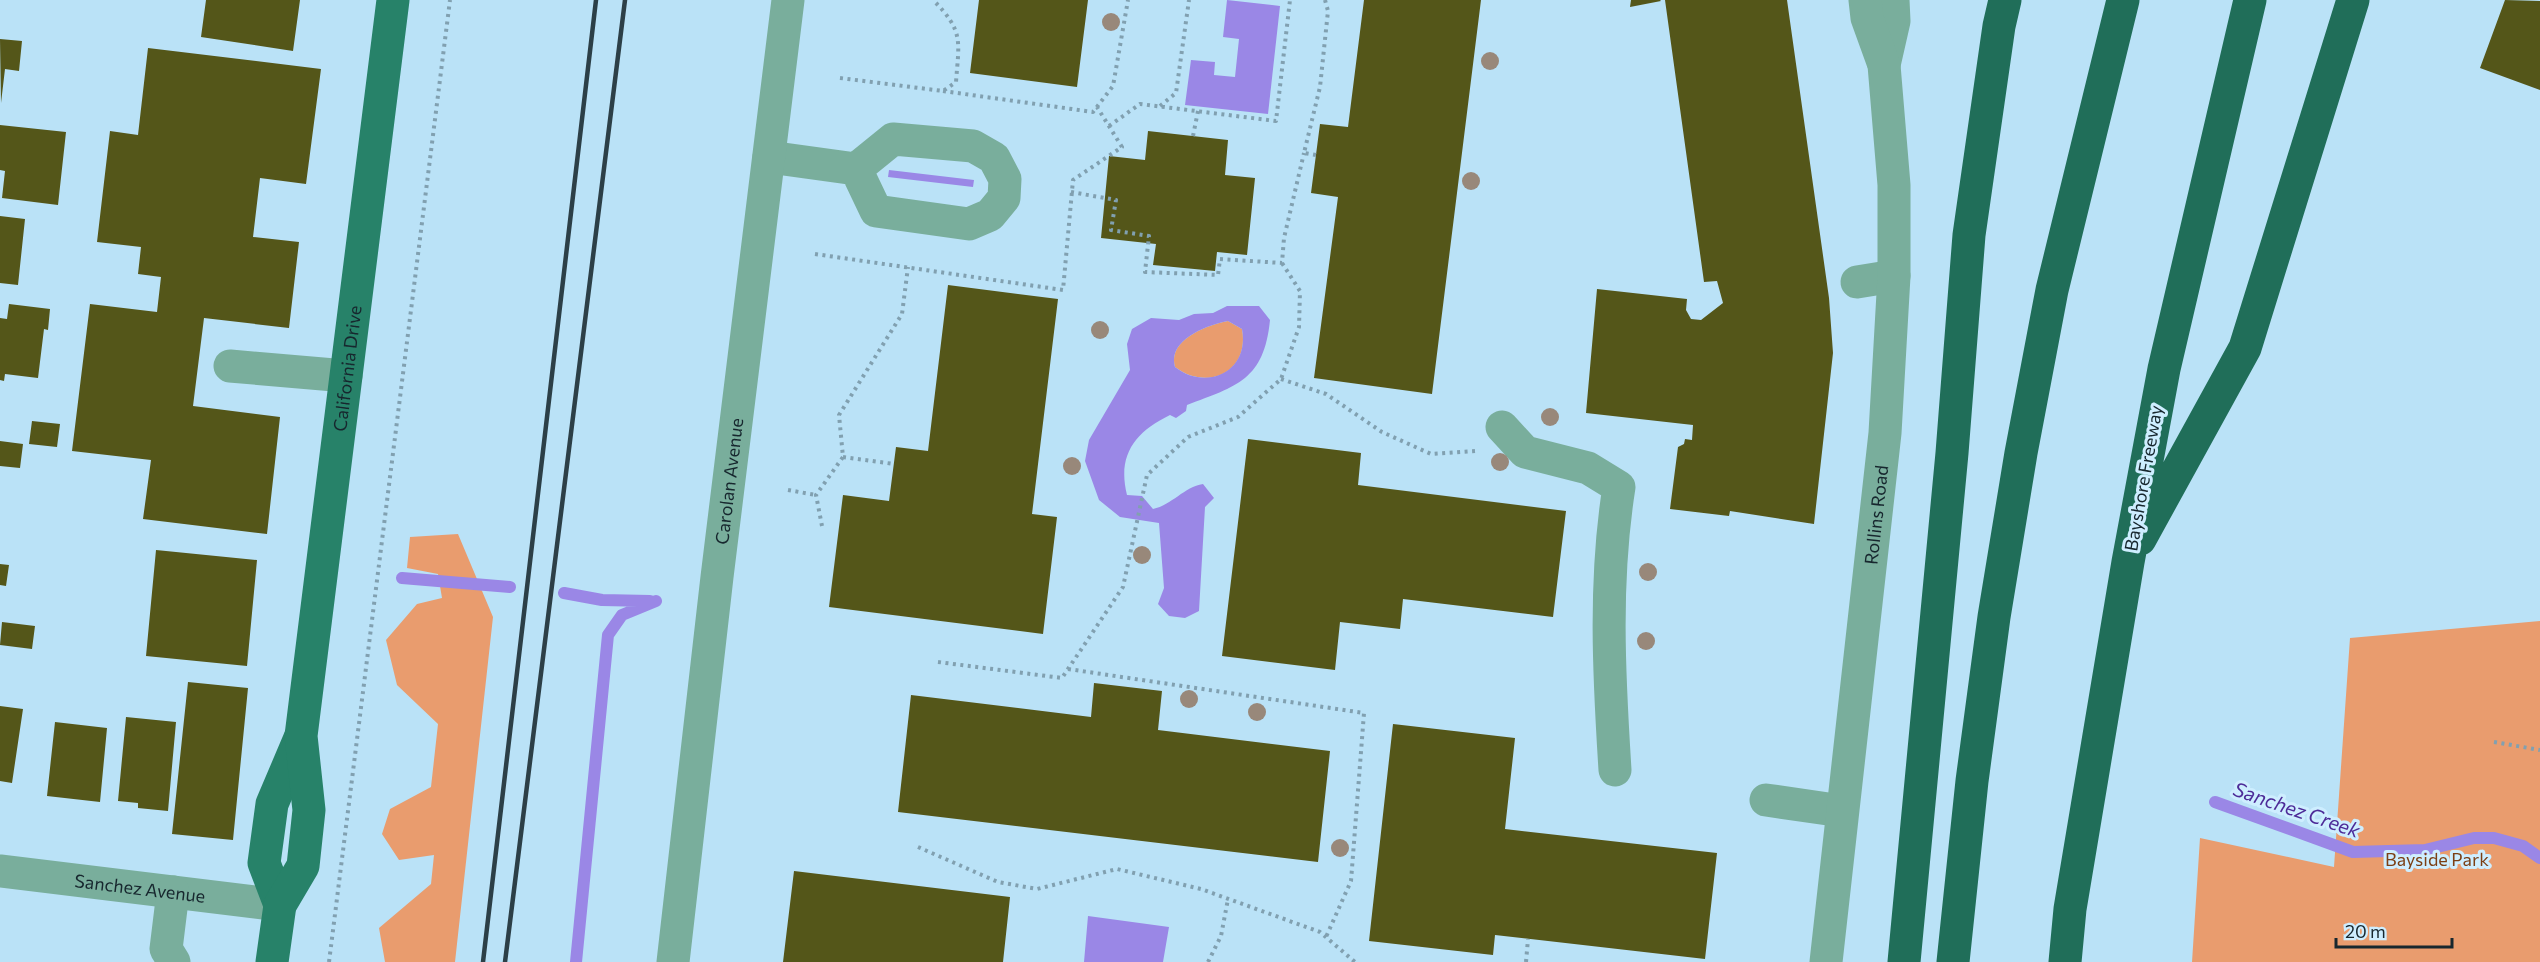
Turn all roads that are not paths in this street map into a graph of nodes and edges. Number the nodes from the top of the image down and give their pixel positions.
1 (393, 0) edge
2 (788, 0) edge
3 (1864, 0) edge
4 (1893, 0) edge
5 (2006, 0) edge
6 (2123, 0) edge
7 (2250, 0) edge
8 (2353, 0) edge
9 (1884, 65) junction
10 (769, 158) junction
11 (856, 169) dead end
12 (1894, 276) junction
13 (1857, 282) dead end
14 (230, 366) dead end
15 (346, 376) junction
16 (1502, 427) road end
17 (2128, 562) junction
18 (1614, 770) dead end
19 (1766, 800) dead end
20 (1842, 811) junction
21 (0, 871) edge
22 (173, 892) junction
23 (279, 904) junction
24 (174, 962) edge
25 (272, 962) edge
26 (673, 962) edge
27 (1826, 962) edge
28 (1904, 962) edge
29 (1953, 962) edge
30 (2065, 962) edge

1 - 15 main road, California Drive
2 - 10 street, Carolan Avenue
3 - 9 street, Rollins Road
4 - 9 street, Rollins Road
5 - 28 highway
6 - 29 highway
7 - 17 highway, Bayshore Freeway
8 - 17 highway
9 - 12 street, Rollins Road
10 - 11 street
10 - 26 street, Carolan Avenue
12 - 13 street
12 - 20 street, Rollins Road
14 - 15 street
15 - 23 main road, California Drive
16 - 18 street
17 - 30 highway, Bayshore Freeway
19 - 20 street
20 - 27 street, Rollins Road
21 - 22 street, Sanchez Avenue
22 - 23 street, Sanchez Avenue
22 - 24 street
23 - 25 main road, California Drive

